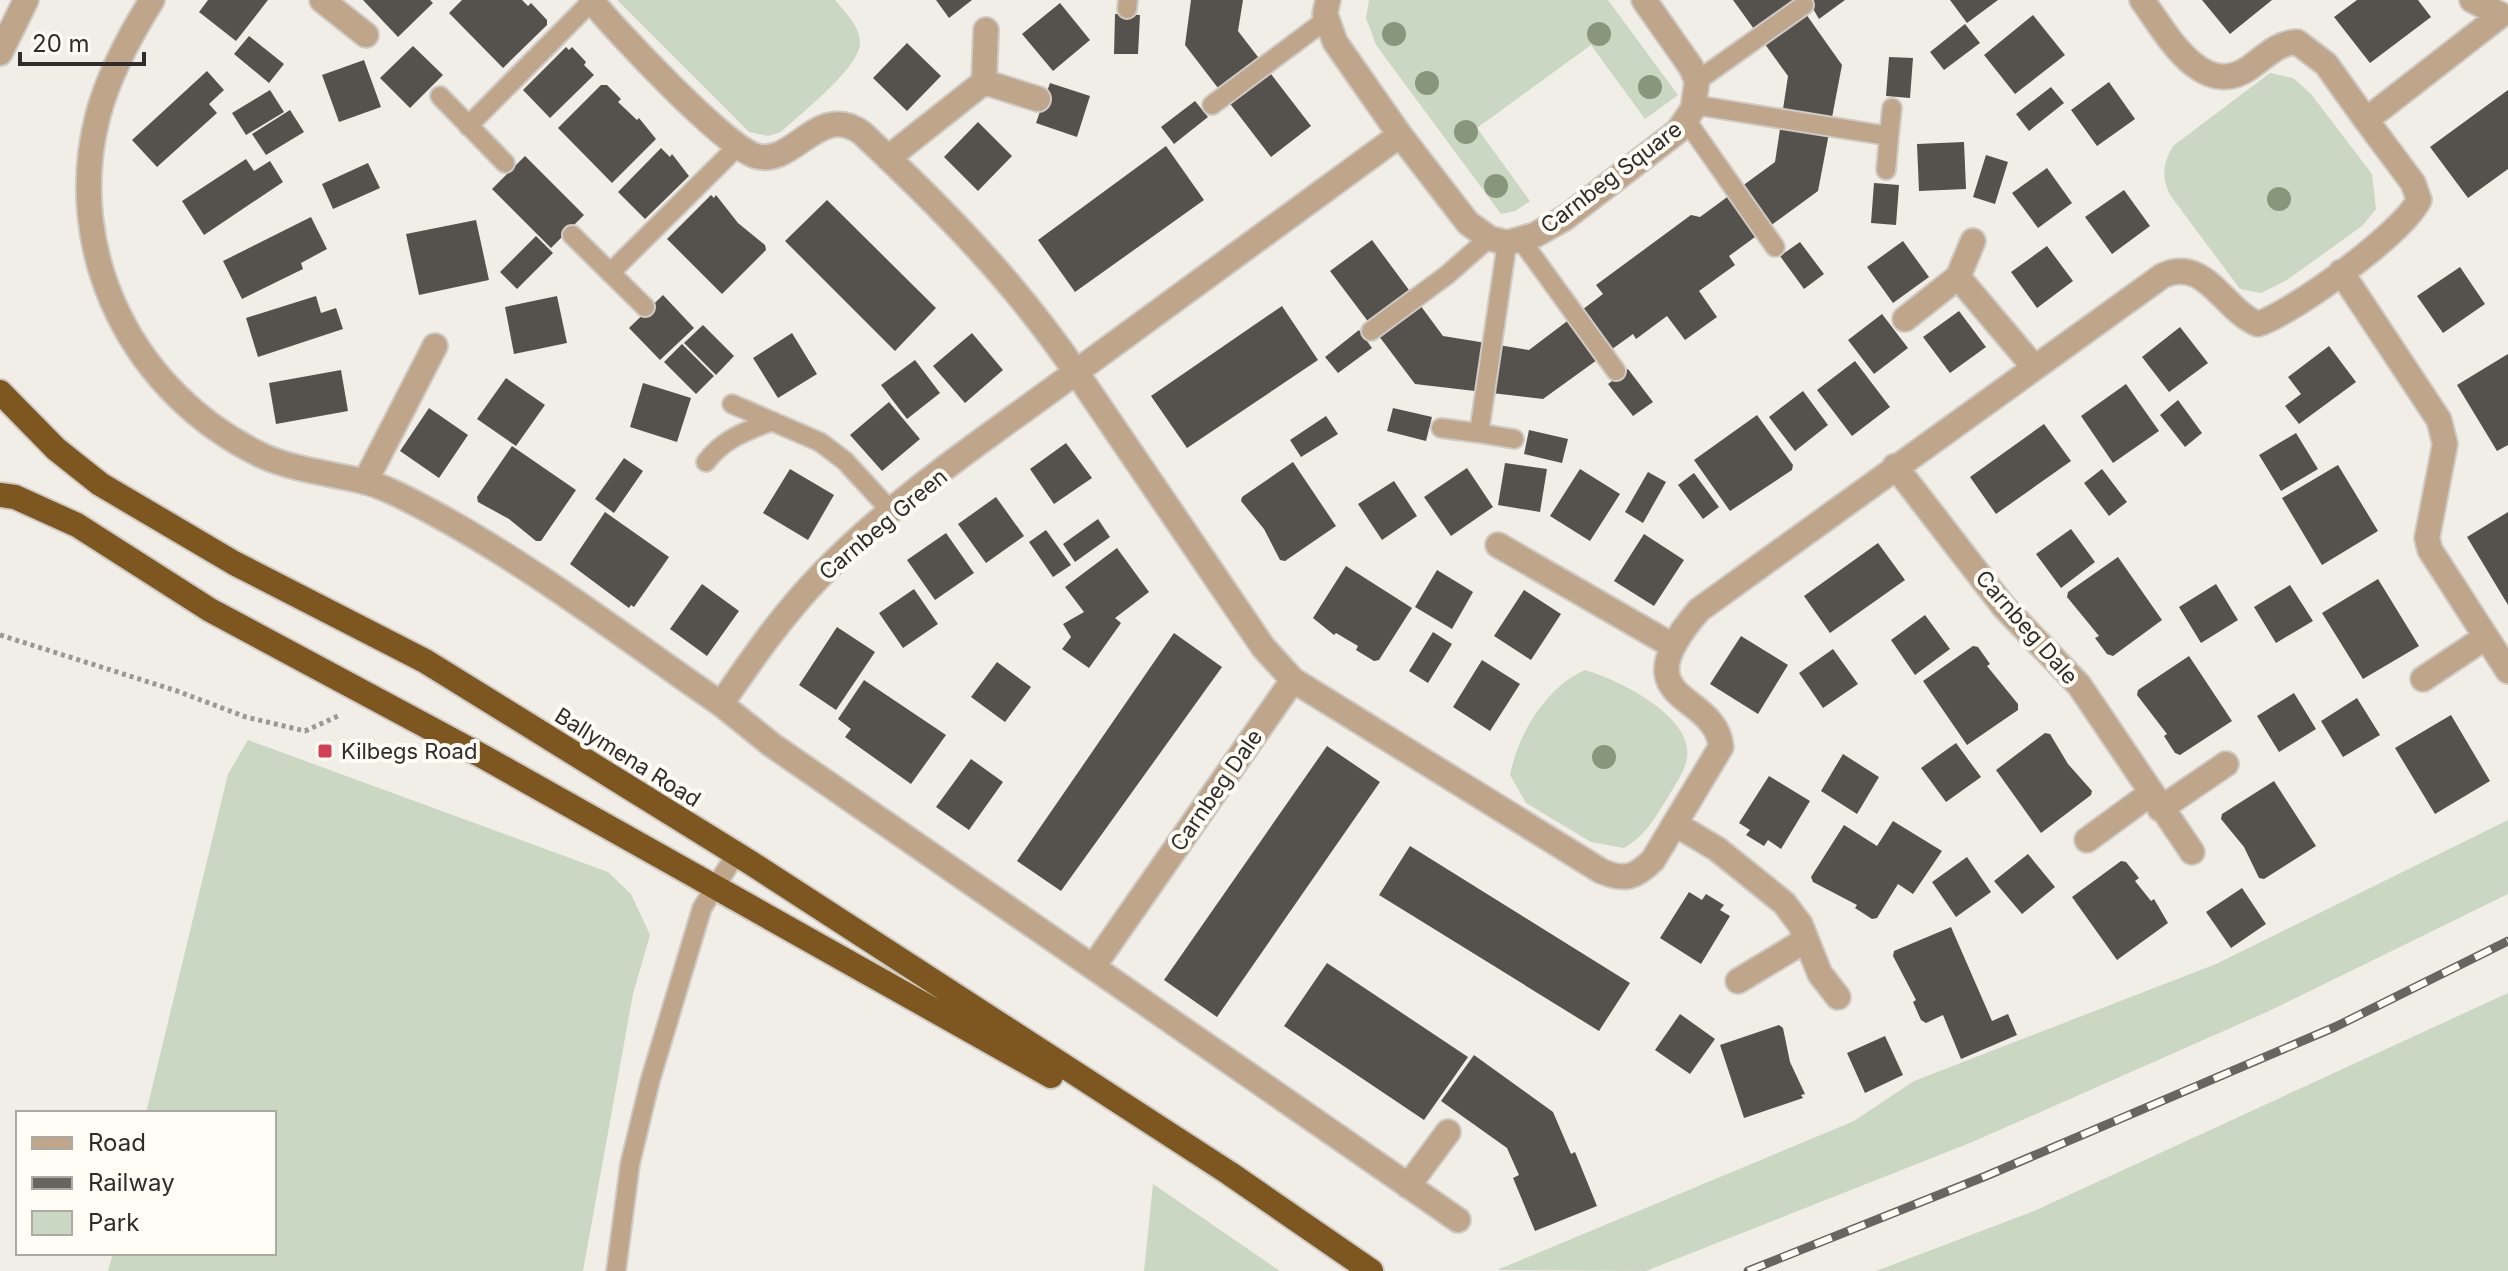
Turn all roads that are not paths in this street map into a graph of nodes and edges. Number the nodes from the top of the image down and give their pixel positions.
1 (26, 0) edge
2 (152, 0) edge
3 (322, 0) edge
4 (591, 0) edge
5 (1644, 0) edge
6 (2142, 0) edge
7 (2472, 0) edge
8 (1804, 5) dead end
9 (1327, 9) edge
10 (2505, 17) edge
11 (986, 30) dead end
12 (366, 35) dead end
13 (0, 53) edge
14 (984, 82) junction
15 (440, 96) dead end
16 (1038, 99) dead end
17 (1693, 102) junction
18 (1212, 105) dead end
19 (1892, 108) dead end
20 (2366, 120) junction
21 (468, 126) junction
22 (1400, 135) junction
23 (1889, 136) junction
24 (738, 146) junction
25 (888, 158) junction
26 (505, 163) dead end
27 (1886, 170) dead end
28 (572, 235) dead end
29 (1506, 240) junction
30 (1973, 241) dead end
31 (1775, 247) dead end
32 (2341, 272) junction
33 (610, 273) junction
34 (1958, 277) junction
35 (645, 307) dead end
36 (1905, 319) dead end
37 (1371, 331) dead end
38 (435, 346) dead end
39 (2034, 367) junction
40 (1616, 371) dead end
41 (1076, 372) junction
42 (0, 392) edge
43 (732, 404) dead end
44 (772, 421) junction
45 (1441, 428) dead end
46 (1479, 433) junction
47 (1514, 439) dead end
48 (706, 462) dead end
49 (1895, 466) junction
50 (365, 482) junction
51 (0, 495) edge
52 (891, 511) junction
53 (1498, 545) dead end
54 (2486, 637) junction
55 (1673, 646) junction
56 (2508, 671) edge
57 (2423, 679) dead end
58 (1293, 680) junction
59 (721, 704) junction
60 (2226, 764) dead end
61 (2155, 801) junction
62 (1675, 824) junction
63 (2087, 840) dead end
64 (2192, 852) dead end
65 (736, 854) junction
66 (713, 889) junction
67 (1806, 940) junction
68 (1093, 967) junction
69 (1738, 981) dead end
70 (1838, 997) dead end
71 (1448, 1132) dead end
72 (1229, 1173) junction
73 (1408, 1186) junction
74 (1458, 1220) dead end
75 (616, 1271) edge
76 (1371, 1271) edge

1 - 13 street
2 - 50 street
3 - 12 street
4 - 21 lane
4 - 24 street
5 - 17 street
6 - 20 street
7 - 10 street
8 - 17 lane
9 - 18 lane
9 - 22 street
10 - 20 street
11 - 14 street
14 - 16 street
14 - 25 street
15 - 21 lane
17 - 23 lane
17 - 29 street, Carnbeg Square
17 - 31 lane
19 - 23 lane
20 - 32 street
21 - 26 lane
22 - 29 street
22 - 41 street
23 - 27 lane
24 - 25 street
24 - 33 lane
25 - 41 street
28 - 33 lane
29 - 37 lane
29 - 40 lane
29 - 46 lane
30 - 34 street
32 - 39 street
32 - 54 street
33 - 35 lane
34 - 36 street
34 - 39 street
38 - 50 street
39 - 49 street
41 - 52 street, Carnbeg Green
41 - 58 street
42 - 65 highway, Ballymena Road
43 - 44 lane
44 - 48 lane
44 - 52 lane
45 - 46 lane
46 - 47 lane
49 - 55 street
49 - 61 street, Carnbeg Dale
50 - 59 street
51 - 66 highway, Ballymena Road
52 - 59 street, Carnbeg Green
53 - 55 street
54 - 56 street
54 - 57 street
55 - 62 street
58 - 62 street
58 - 68 street, Carnbeg Dale
59 - 68 street
60 - 61 street
61 - 63 street
61 - 64 street, Carnbeg Dale
62 - 67 street
65 - 66 lane
65 - 72 highway, Ballymena Road
66 - 72 highway, Ballymena Road
66 - 75 lane
67 - 69 street
67 - 70 street
68 - 73 street
71 - 73 street
72 - 76 highway, Ballymena Road
73 - 74 street

